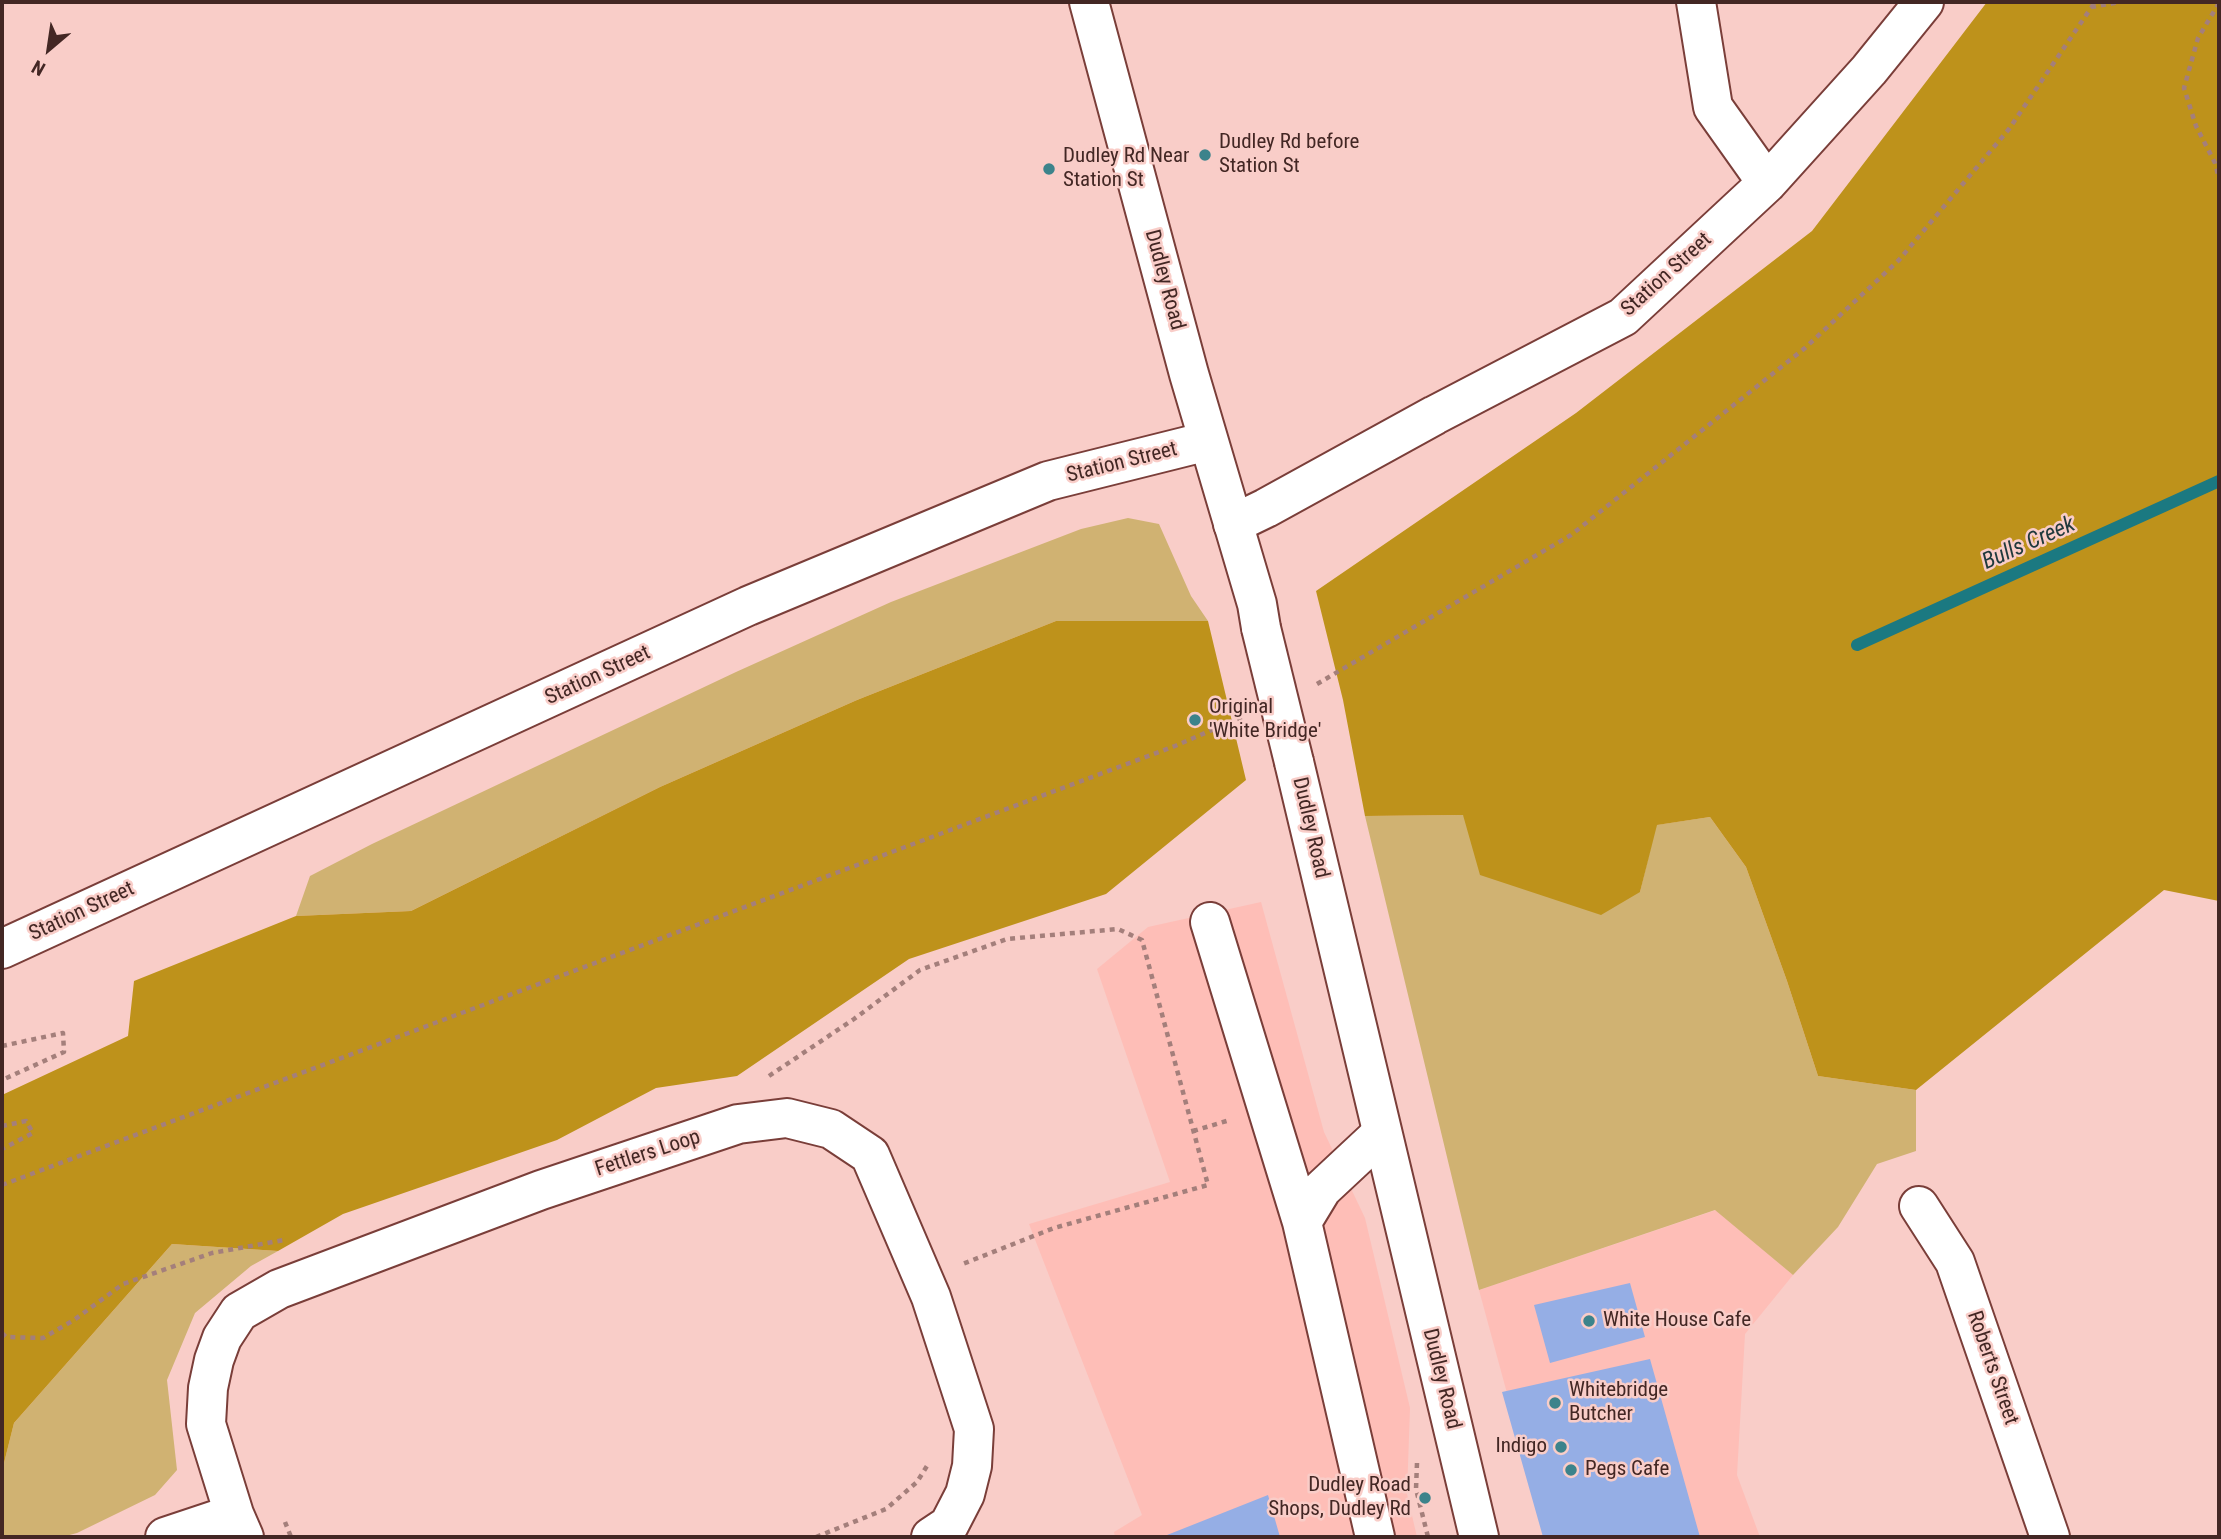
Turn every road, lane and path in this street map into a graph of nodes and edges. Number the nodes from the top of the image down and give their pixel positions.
1 (1089, 2) edge
2 (1696, 2) edge
3 (1924, 2) edge
4 (2095, 2) edge
5 (2121, 2) edge
6 (2219, 3) edge
7 (2091, 8) junction
8 (2219, 179) edge
9 (1767, 183) junction
10 (1208, 441) junction
11 (1233, 524) junction
12 (1314, 686) dead end
13 (1251, 713) dead end
14 (1210, 922) dead end
15 (2, 949) edge
16 (2, 1046) edge
17 (767, 1078) dead end
18 (2, 1080) edge
19 (2, 1126) edge
20 (1382, 1133) junction
21 (2, 1149) edge
22 (2, 1185) edge
23 (1919, 1206) dead end
24 (1301, 1222) junction
25 (290, 1239) dead end
26 (957, 1266) dead end
27 (2, 1333) edge
28 (930, 1456) dead end
29 (281, 1512) dead end
30 (239, 1526) edge
31 (165, 1537) edge
32 (291, 1537) edge
33 (816, 1537) edge
34 (931, 1537) edge
35 (1375, 1537) edge
36 (1479, 1537) edge
37 (2050, 1537) edge

1 - 10 street, Dudley Road
2 - 9 street
3 - 9 street, Station Street
4 - 7 path
5 - 7 path
6 - 8 path
7 - 12 path
9 - 11 street, Station Street
10 - 11 street, Dudley Road
10 - 15 street, Station Street
11 - 20 street, Dudley Road, bridge
13 - 22 path
14 - 24 street
16 - 18 path
17 - 26 path
19 - 21 path
20 - 24 street
20 - 36 street, Dudley Road
23 - 37 street, Roberts Street
24 - 35 street
25 - 27 path
28 - 33 path
29 - 32 path
30 - 31 street, Fettlers Loop
30 - 34 street, Fettlers Loop

